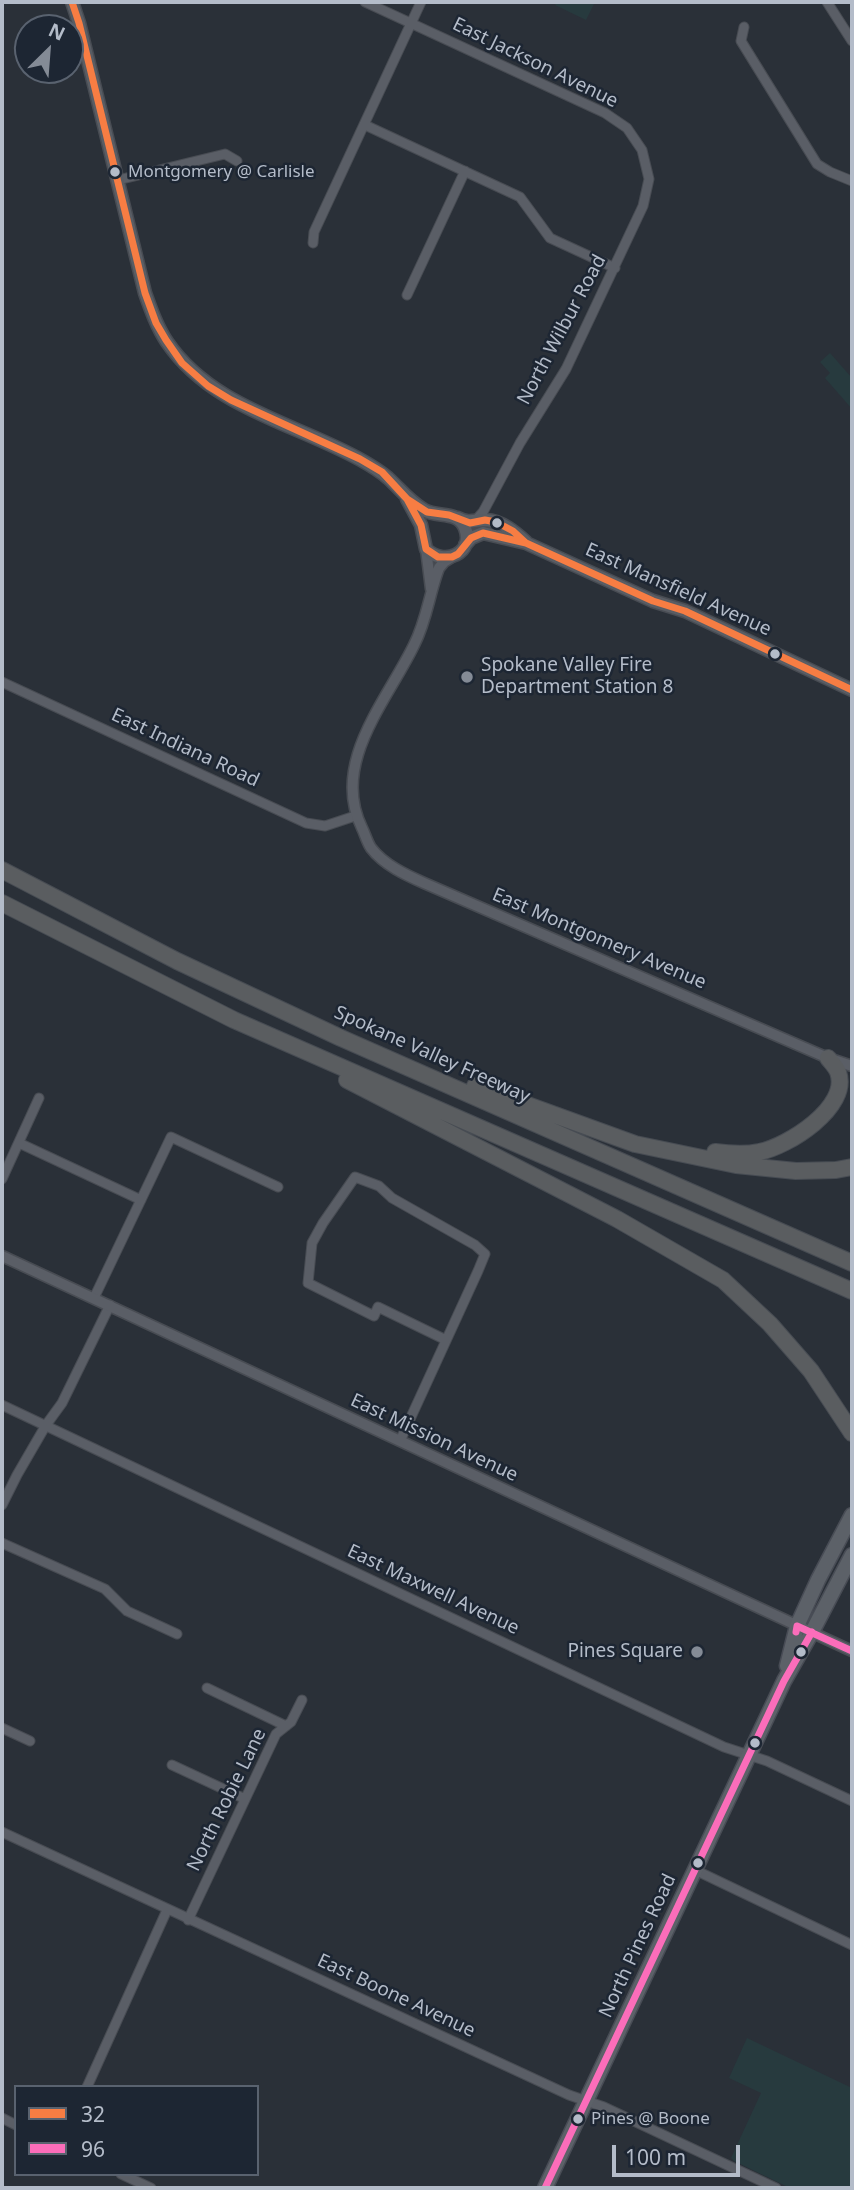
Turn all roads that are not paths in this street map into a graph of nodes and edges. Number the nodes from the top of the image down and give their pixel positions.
1 (72, 2) edge
2 (365, 2) edge
3 (421, 2) edge
4 (827, 2) edge
5 (411, 23) junction
6 (744, 27) dead end
7 (852, 41) edge
8 (365, 125) junction
9 (642, 150) joint
10 (237, 161) dead end
11 (465, 172) junction
12 (118, 180) junction
13 (852, 181) edge
14 (313, 243) dead end
15 (615, 268) junction
16 (407, 295) dead end
17 (408, 499) junction
18 (488, 502) junction
19 (442, 514) junction
20 (456, 517) junction
21 (490, 521) junction
22 (470, 523) junction
23 (423, 535) junction
24 (526, 543) junction
25 (463, 548) junction
26 (426, 549) junction
27 (452, 557) junction
28 (431, 592) junction
29 (2, 681) edge
30 (852, 690) edge
31 (355, 816) junction
32 (2, 870) edge
33 (2, 903) edge
34 (233, 1020) junction
35 (341, 1038) junction
36 (828, 1058) junction
37 (852, 1066) edge
38 (39, 1098) dead end
39 (19, 1143) junction
40 (635, 1144) junction
41 (852, 1167) edge
42 (2, 1180) edge
43 (278, 1187) dead end
44 (141, 1200) junction
45 (2, 1256) edge
46 (852, 1263) edge
47 (852, 1291) edge
48 (94, 1298) junction
49 (110, 1305) junction
50 (446, 1340) junction
51 (2, 1405) edge
52 (46, 1425) junction
53 (852, 1433) edge
54 (400, 1441) junction
55 (2, 1505) edge
56 (852, 1515) edge
57 (2, 1543) edge
58 (852, 1555) edge
59 (797, 1626) junction
60 (177, 1633) dead end
61 (812, 1633) junction
62 (852, 1651) edge
63 (784, 1681) junction
64 (207, 1688) dead end
65 (302, 1700) dead end
66 (286, 1726) junction
67 (2, 1728) edge
68 (30, 1741) dead end
69 (749, 1755) junction
70 (172, 1765) dead end
71 (245, 1798) junction
72 (852, 1801) edge
73 (2, 1832) edge
74 (695, 1870) junction
75 (167, 1910) junction
76 (188, 1920) junction
77 (852, 1945) edge
78 (88, 2085) edge
79 (587, 2101) junction
80 (125, 2176) edge
81 (151, 2188) edge
82 (545, 2188) edge
83 (776, 2188) edge

1 - 12 main road
2 - 5 street, East Jackson Avenue
3 - 5 street
4 - 7 street
5 - 8 street
5 - 9 street, East Jackson Avenue
6 - 13 street
8 - 11 street
8 - 14 street
9 - 15 street, North Wilbur Road
10 - 12 street
11 - 15 street
11 - 16 street
12 - 17 main road
15 - 18 street, North Wilbur Road
17 - 19 main road
17 - 23 main road
18 - 21 street
18 - 22 street, North Wilbur Road
19 - 20 main road
19 - 23 main road
20 - 22 main road
20 - 25 main road
21 - 22 main road
21 - 24 main road, East Mansfield Avenue
23 - 26 main road
24 - 25 main road, East Mansfield Avenue
24 - 30 main road, East Mansfield Avenue
25 - 27 main road
26 - 27 main road
26 - 28 street
27 - 28 street
28 - 31 street
29 - 31 street, East Indiana Road
31 - 36 street, East Montgomery Avenue
32 - 35 highway, Spokane Valley Freeway
33 - 34 highway
34 - 47 highway
34 - 53 highway
35 - 40 highway
35 - 46 highway, Spokane Valley Freeway
36 - 37 street, East Montgomery Avenue
36 - 40 highway
38 - 39 street
39 - 42 street
39 - 44 street
40 - 41 highway
43 - 44 street
44 - 48 street
45 - 48 street, East Mission Avenue
48 - 49 street, East Mission Avenue
49 - 52 street
49 - 54 street, East Mission Avenue
50 - 50 street
50 - 54 street
51 - 52 street, East Maxwell Avenue
52 - 55 street
52 - 69 street, East Maxwell Avenue
54 - 59 street, East Mission Avenue
56 - 59 main road, North Pines Road
57 - 60 street
58 - 61 main road, North Pines Road
59 - 61 street, East Mission Avenue
59 - 63 main road, North Pines Road
61 - 62 street, East Mission Avenue
61 - 63 main road, North Pines Road
63 - 69 main road, North Pines Road
64 - 66 street
65 - 66 street, North Robie Lane
66 - 71 street, North Robie Lane
67 - 68 street
69 - 72 street, East Maxwell Avenue
69 - 74 main road, North Pines Road
70 - 71 street
71 - 76 street, North Robie Lane
73 - 75 street, East Boone Avenue
74 - 77 street
74 - 79 main road, North Pines Road
75 - 76 street, East Boone Avenue
75 - 78 street
76 - 79 street, East Boone Avenue
79 - 82 main road, North Pines Road
79 - 83 street, East Boone Avenue
80 - 81 street

